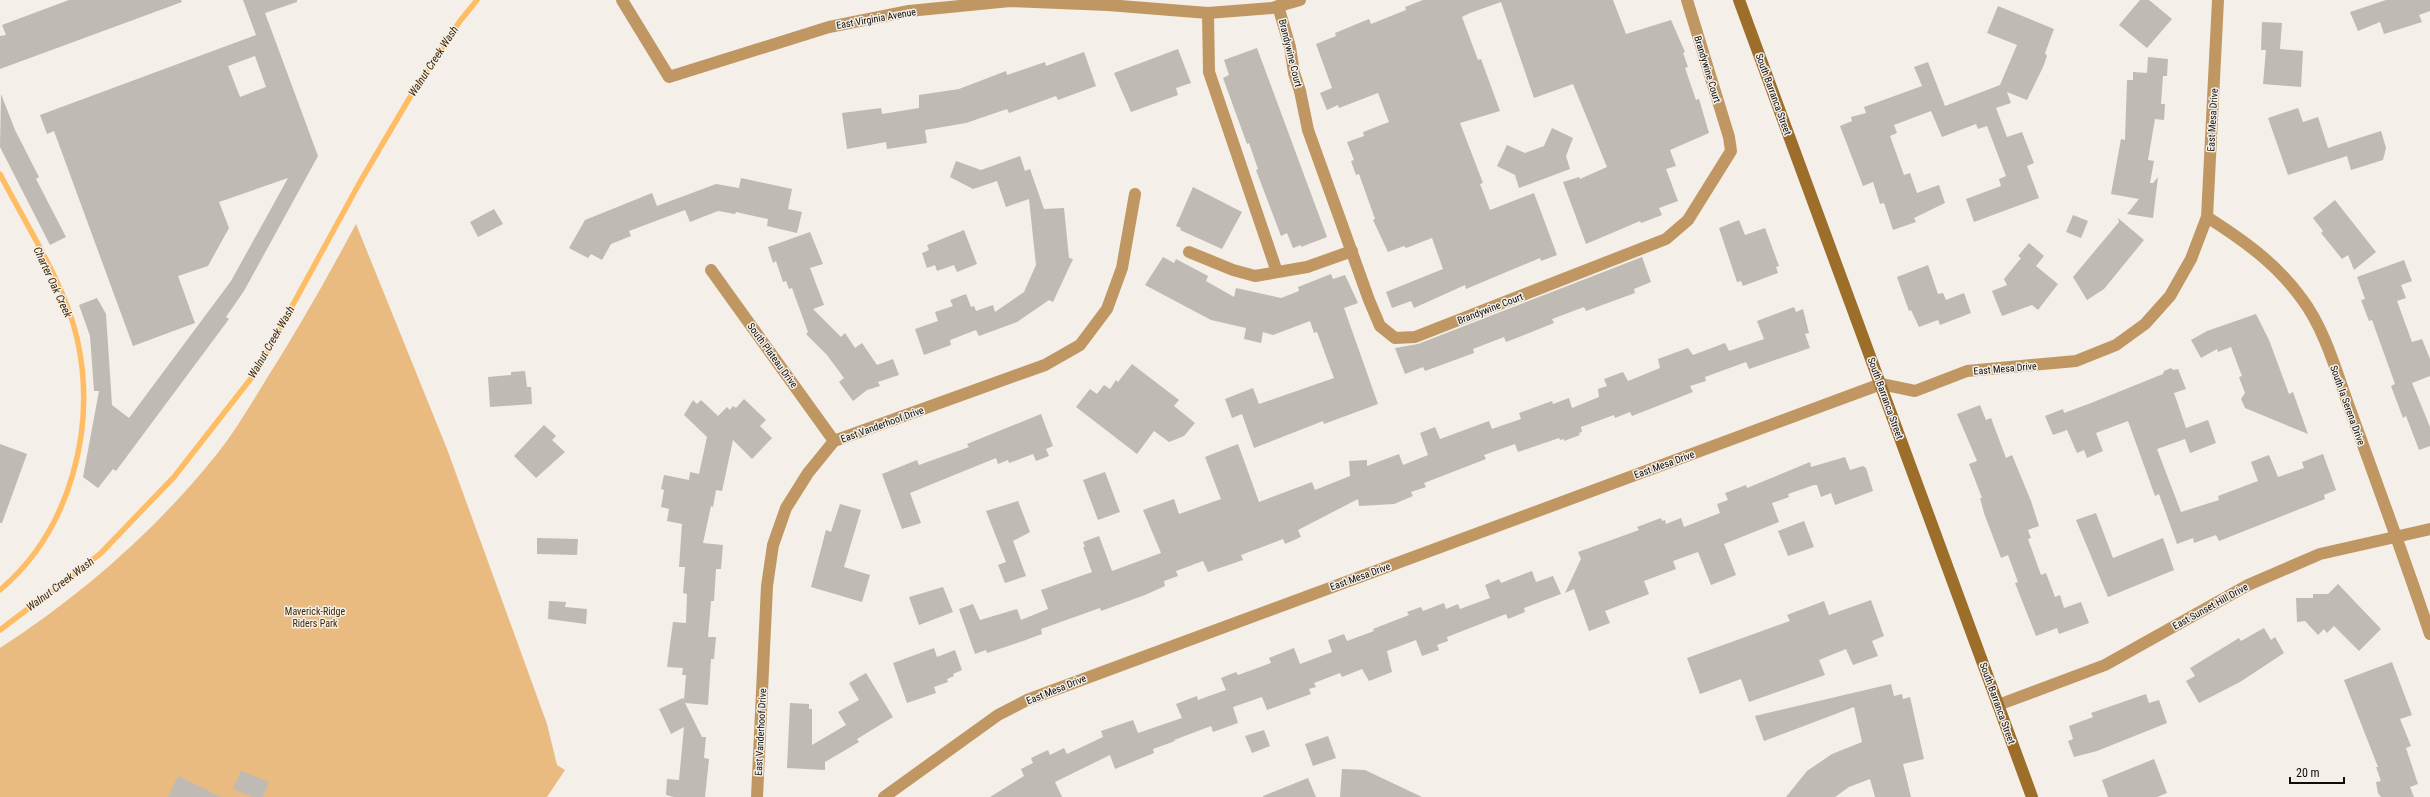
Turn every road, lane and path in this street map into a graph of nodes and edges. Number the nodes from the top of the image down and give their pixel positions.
1 (622, 0) edge
2 (1300, 0) edge
3 (1687, 0) edge
4 (1739, 0) edge
5 (2218, 0) edge
6 (1278, 6) junction
7 (1208, 13) junction
8 (1135, 194) dead end
9 (2207, 217) junction
10 (1352, 250) junction
11 (1189, 252) dead end
12 (711, 270) dead end
13 (1277, 272) junction
14 (1880, 384) junction
15 (834, 441) junction
16 (2430, 529) edge
17 (2397, 536) junction
18 (2430, 634) edge
19 (1998, 705) junction
20 (757, 797) edge
21 (884, 797) edge
22 (2032, 797) edge

1 - 7 street, East Virginia Avenue
2 - 6 street, East Virginia Avenue
3 - 10 street, Brandywine Court
4 - 14 main road, South Barranca Street
5 - 9 street, East Mesa Drive
6 - 7 street, East Virginia Avenue
6 - 10 street, Brandywine Court
7 - 13 street
8 - 15 street, East Vanderhoof Drive
9 - 14 street, East Mesa Drive
9 - 17 street, South la Serena Drive
10 - 13 street
11 - 13 street
12 - 15 street, South Plateau Drive
14 - 19 main road, South Barranca Street
14 - 21 street, East Mesa Drive
15 - 20 street, East Vanderhoof Drive
16 - 17 street, East Sunset Hill Drive
17 - 18 street, South la Serena Drive
17 - 19 street, East Sunset Hill Drive
19 - 22 main road, South Barranca Street

